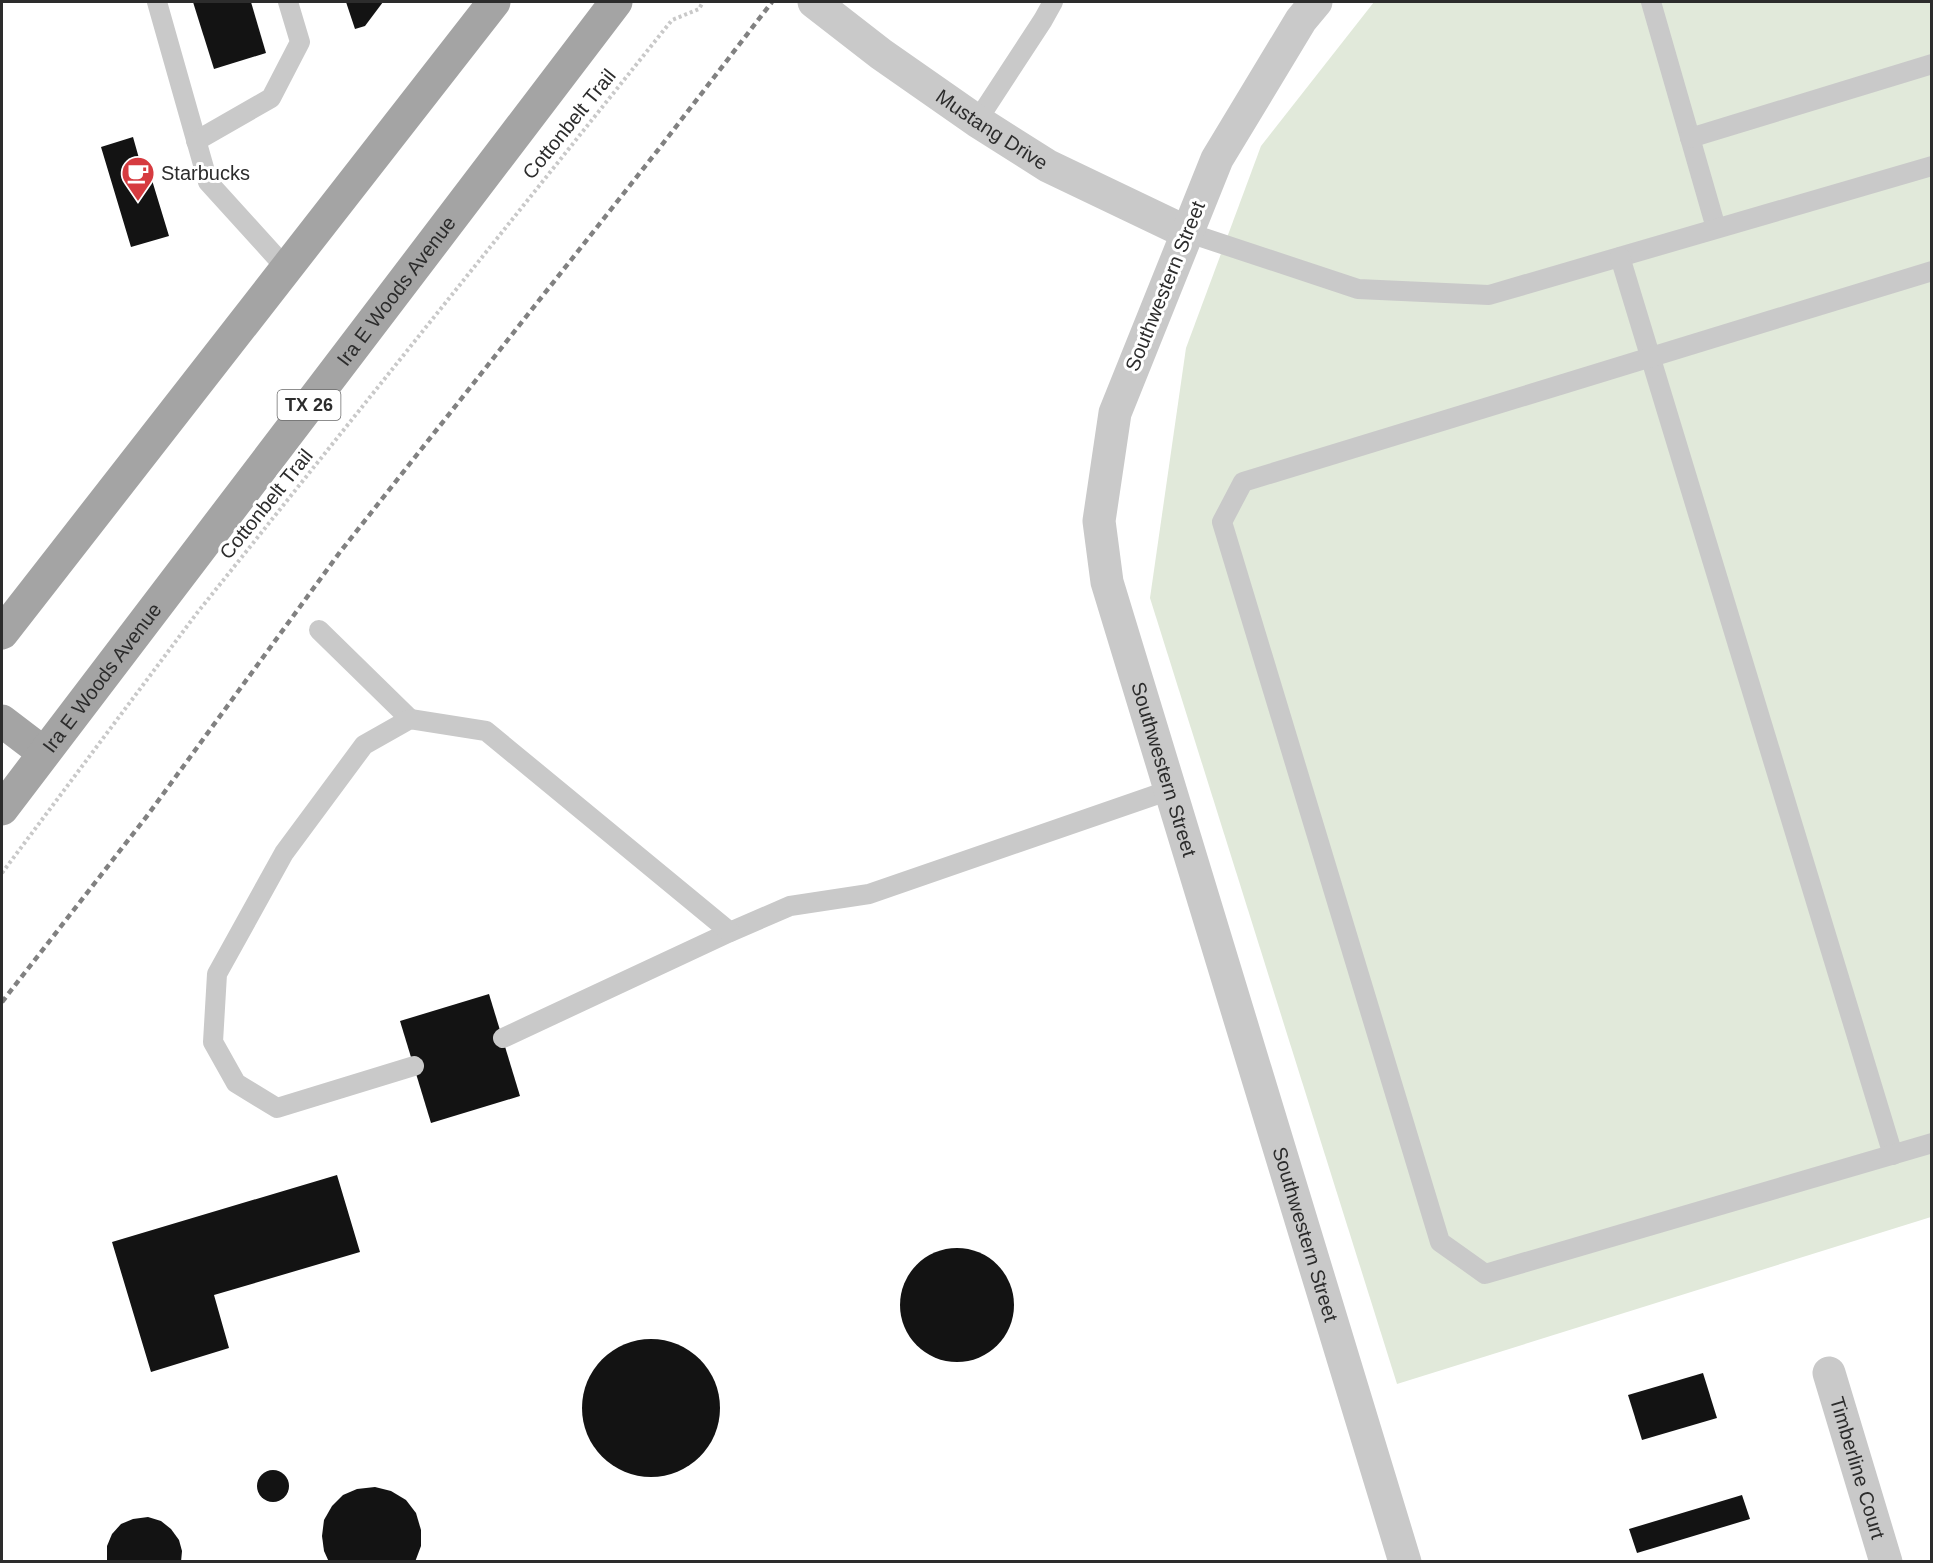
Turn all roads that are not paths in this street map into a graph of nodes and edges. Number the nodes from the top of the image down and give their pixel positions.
1 (156, 2) edge
2 (288, 2) edge
3 (494, 2) edge
4 (616, 2) edge
5 (814, 2) edge
6 (1053, 2) edge
7 (1316, 2) edge
8 (1651, 2) edge
9 (1932, 64) edge
10 (976, 121) junction
11 (1690, 138) junction
12 (196, 141) junction
13 (1932, 166) edge
14 (1716, 228) junction
15 (1186, 232) junction
16 (1620, 257) junction
17 (286, 268) junction
18 (1932, 271) edge
19 (1649, 357) junction
20 (319, 630) dead end
21 (2, 633) edge
22 (410, 719) junction
23 (2, 721) edge
24 (44, 753) junction
25 (1170, 790) junction
26 (2, 809) edge
27 (730, 932) junction
28 (503, 1038) dead end
29 (414, 1066) dead end
30 (1932, 1143) edge
31 (1893, 1155) junction
32 (1829, 1373) dead end
33 (1405, 1562) edge
34 (1886, 1562) edge

1 - 12 lane
2 - 12 lane
3 - 17 main road
4 - 24 main road, Ira E Woods Avenue / TX 26
5 - 10 street, Mustang Drive
6 - 10 lane
7 - 15 street, Southwestern Street
8 - 11 lane
9 - 11 lane
10 - 15 street, Mustang Drive
11 - 14 lane
12 - 17 lane
13 - 14 lane
14 - 16 lane
15 - 16 lane
15 - 25 street, Southwestern Street
16 - 19 lane
17 - 21 main road
18 - 19 lane
19 - 31 lane
19 - 31 lane
20 - 22 lane
22 - 27 lane
22 - 29 lane
23 - 24 main road
24 - 26 main road, Ira E Woods Avenue / TX 26
25 - 27 lane
25 - 33 street, Southwestern Street
27 - 28 lane
30 - 31 lane
32 - 34 street, Timberline Court

